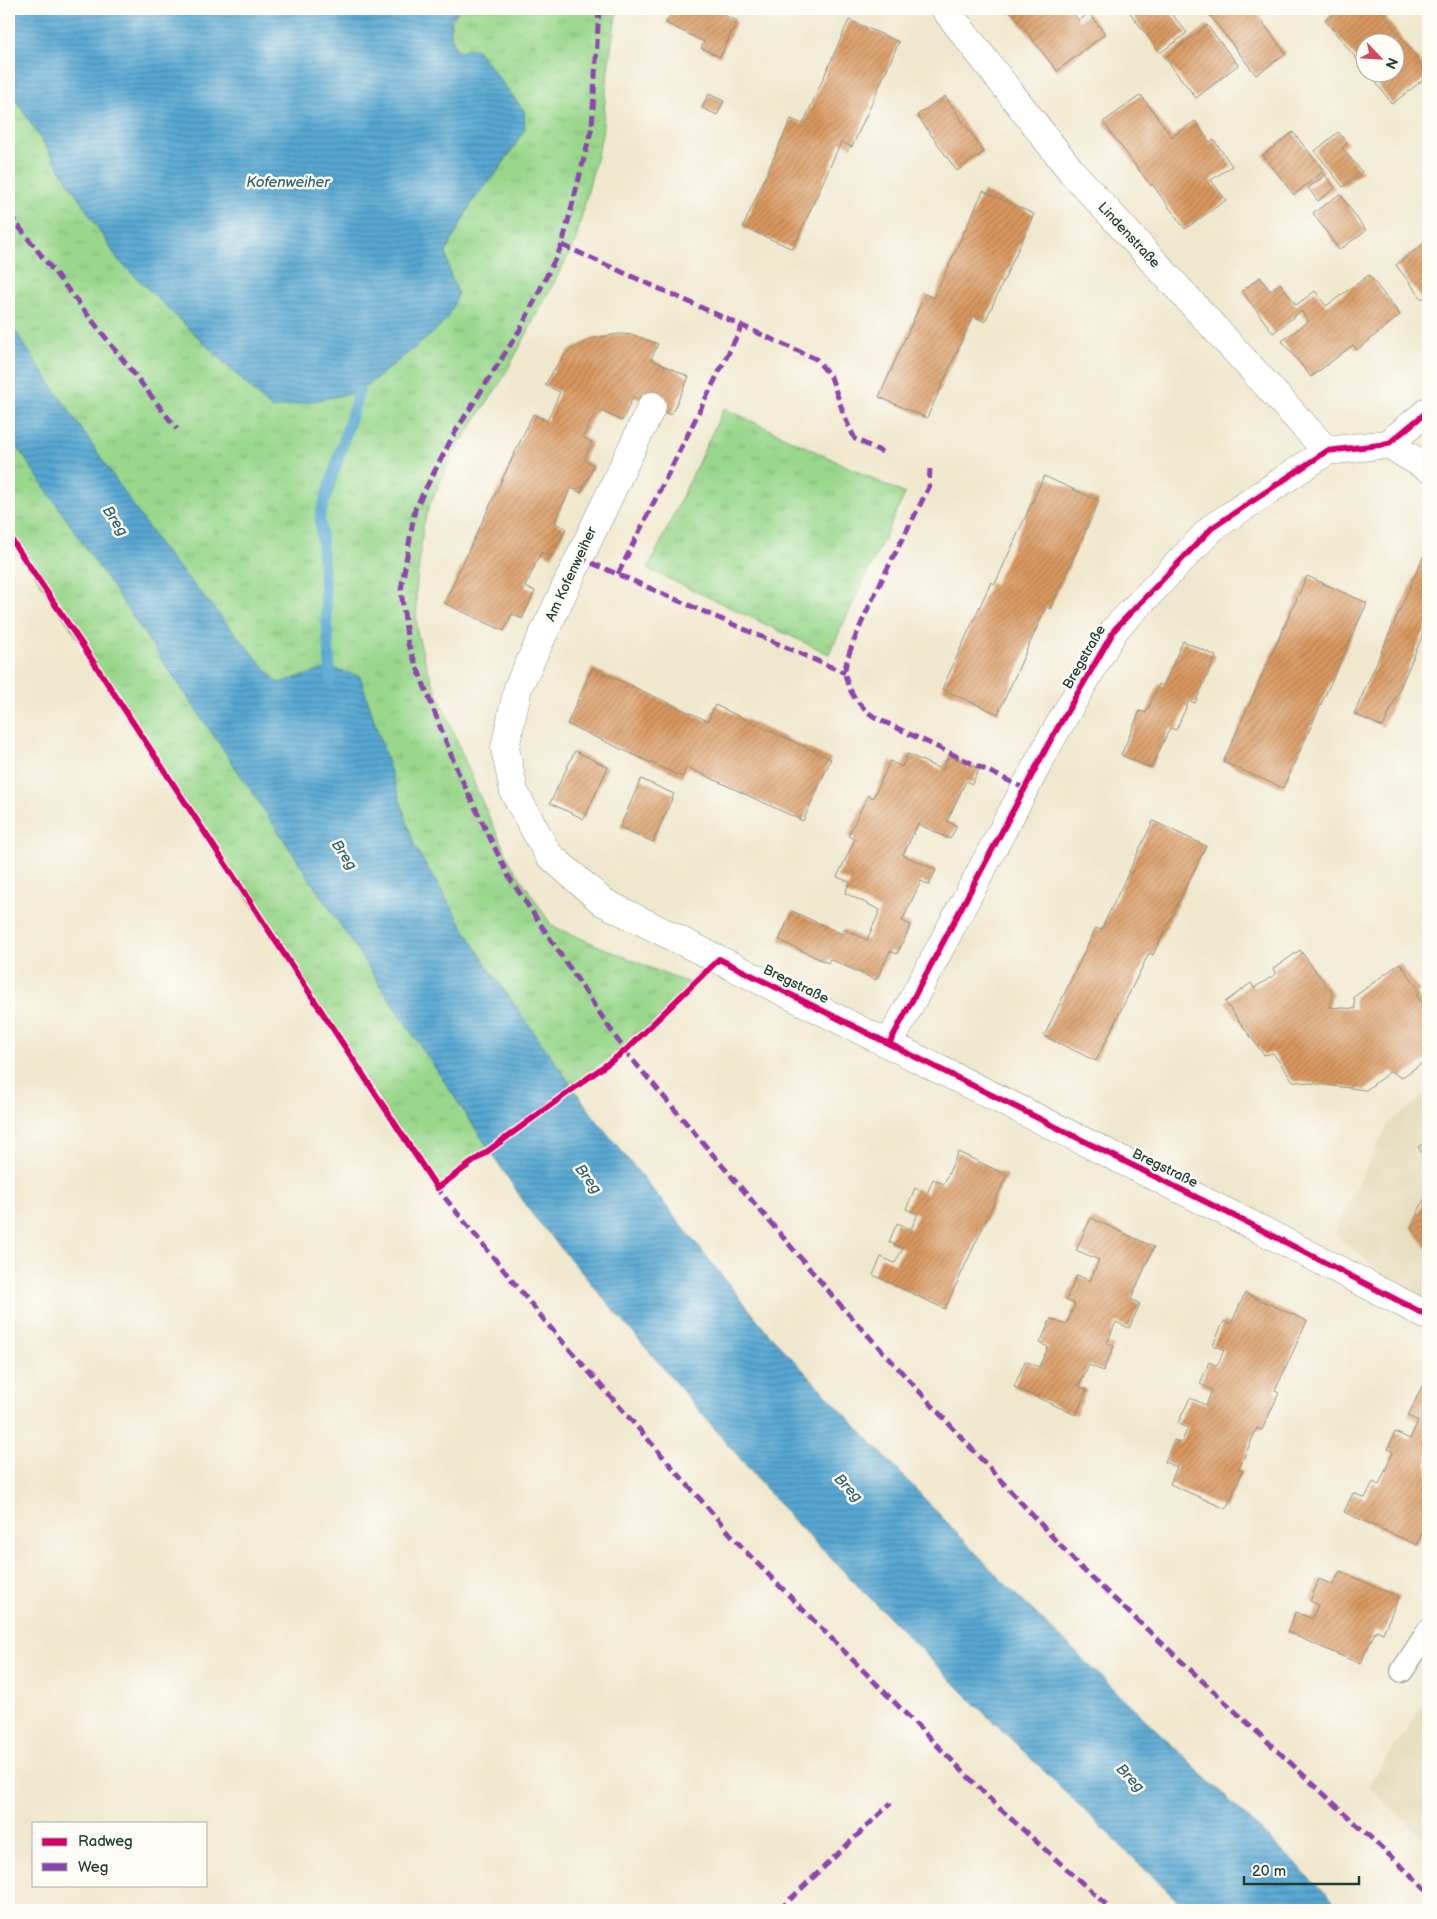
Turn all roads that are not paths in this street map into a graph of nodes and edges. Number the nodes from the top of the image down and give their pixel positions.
1 (945, 9) edge
2 (652, 406) dead end
3 (1428, 411) edge
4 (1388, 444) junction
5 (1327, 450) junction
6 (1428, 468) edge
7 (505, 748) joint
8 (889, 1044) junction
9 (1428, 1316) edge
10 (1428, 1631) edge
11 (1402, 1671) dead end

1 - 5 street, Lindenstraße
2 - 7 street, Am Kofenweiher
3 - 4 street
4 - 5 street, Bregstraße
4 - 6 street
5 - 8 street, Bregstraße
7 - 8 street, Bregstraße
8 - 9 street, Bregstraße
10 - 11 lane

